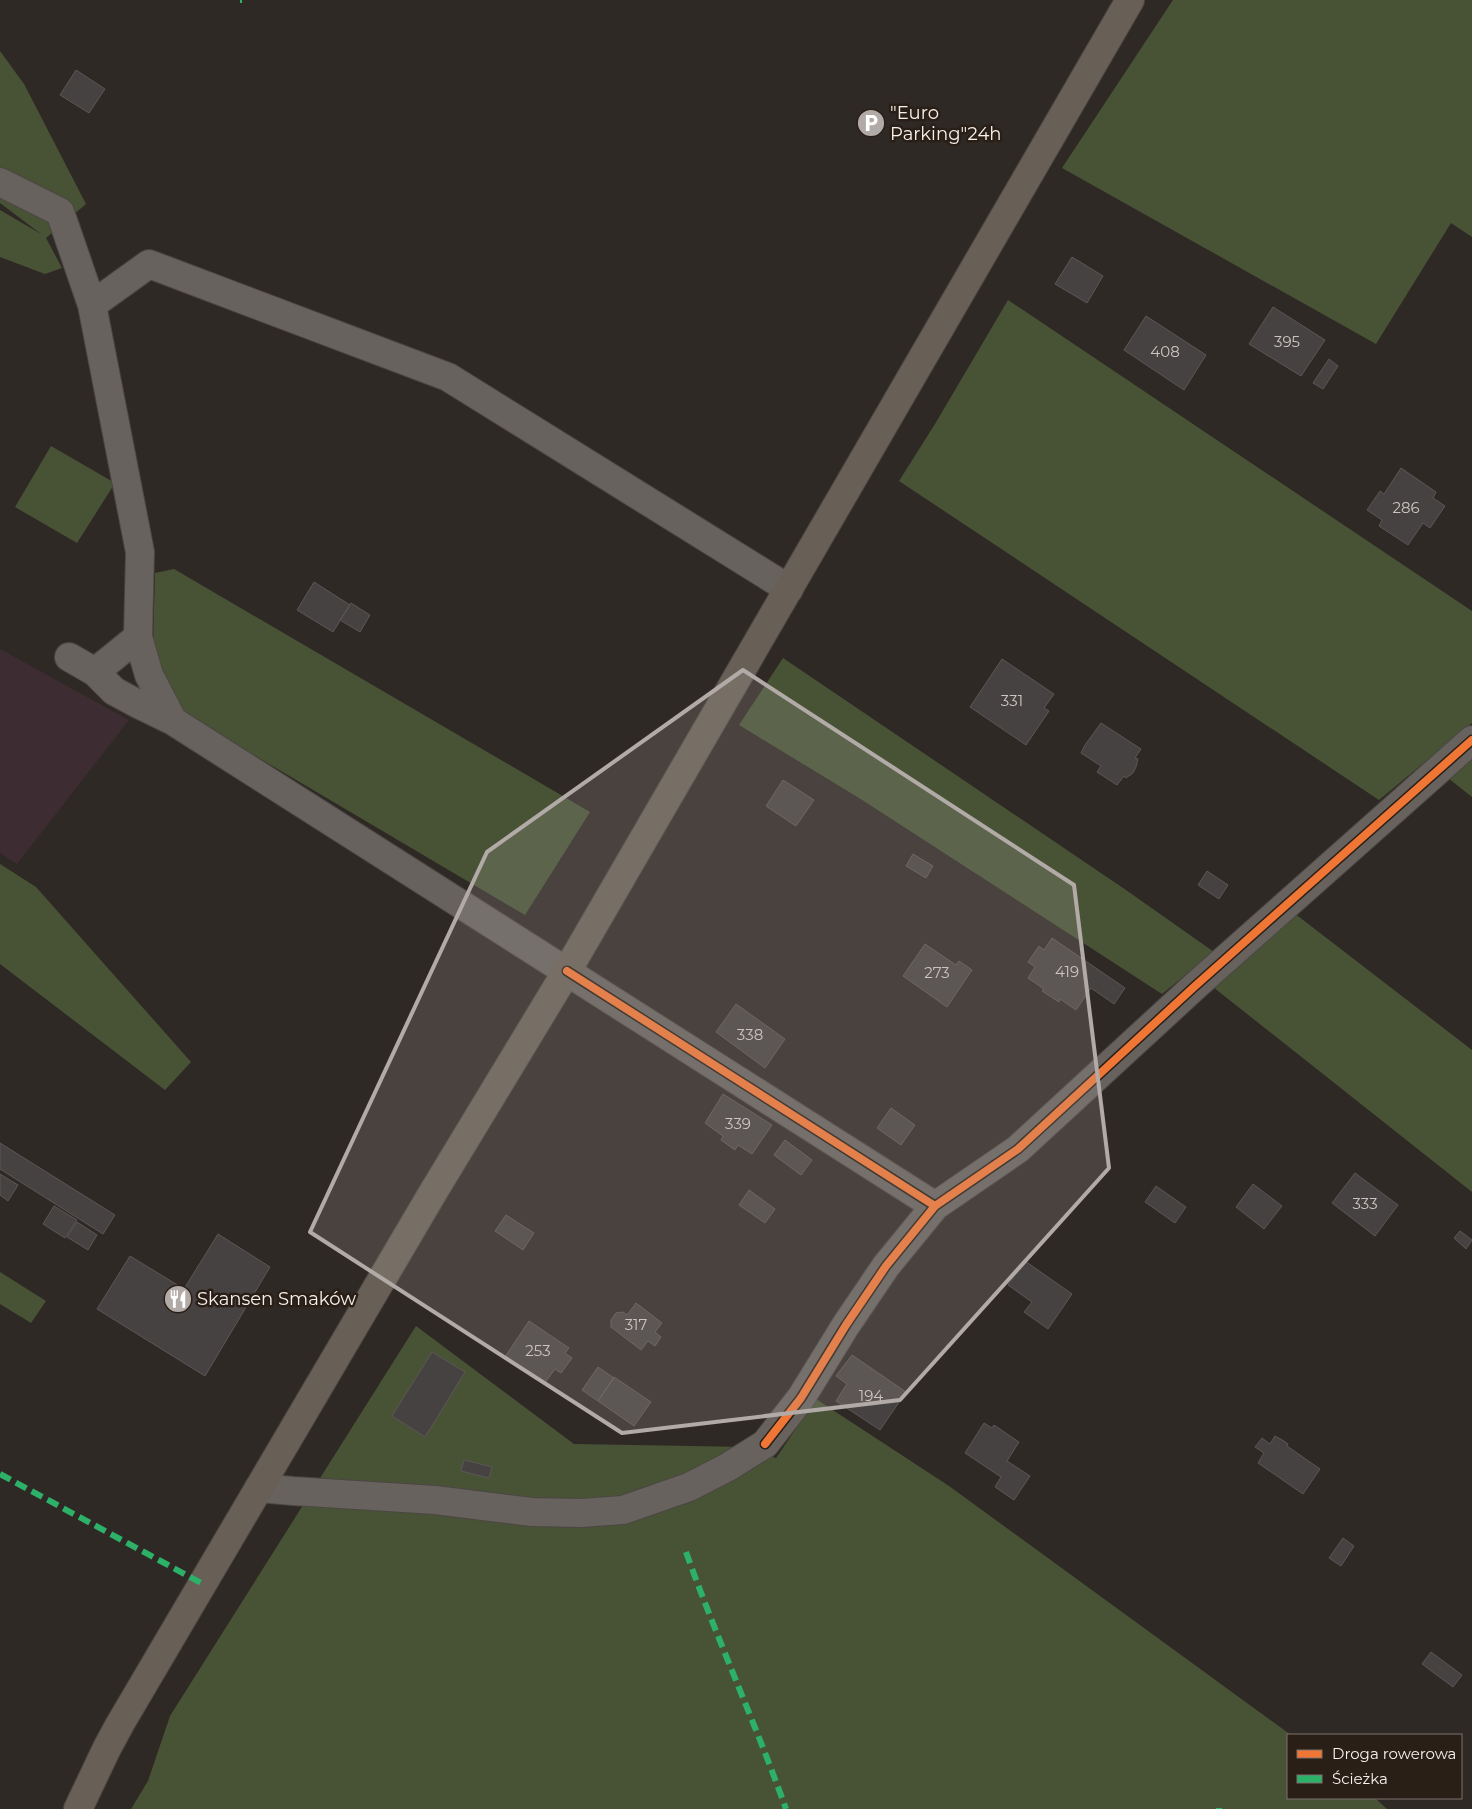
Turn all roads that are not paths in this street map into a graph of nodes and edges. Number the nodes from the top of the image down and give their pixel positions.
1 (1130, 0) edge
2 (0, 182) edge
3 (92, 305) junction
4 (789, 589) junction
5 (138, 637) junction
6 (69, 657) dead end
7 (95, 672) junction
8 (173, 721) junction
9 (1472, 740) edge
10 (567, 971) junction
11 (935, 1206) junction
12 (259, 1488) junction
13 (78, 1809) edge

1 - 4 main road
2 - 3 street
3 - 4 street
3 - 5 street
4 - 10 main road
5 - 7 street
5 - 8 street
6 - 7 street
7 - 8 street
8 - 10 street
9 - 11 street
10 - 11 street
10 - 12 main road
11 - 12 street
12 - 13 main road

